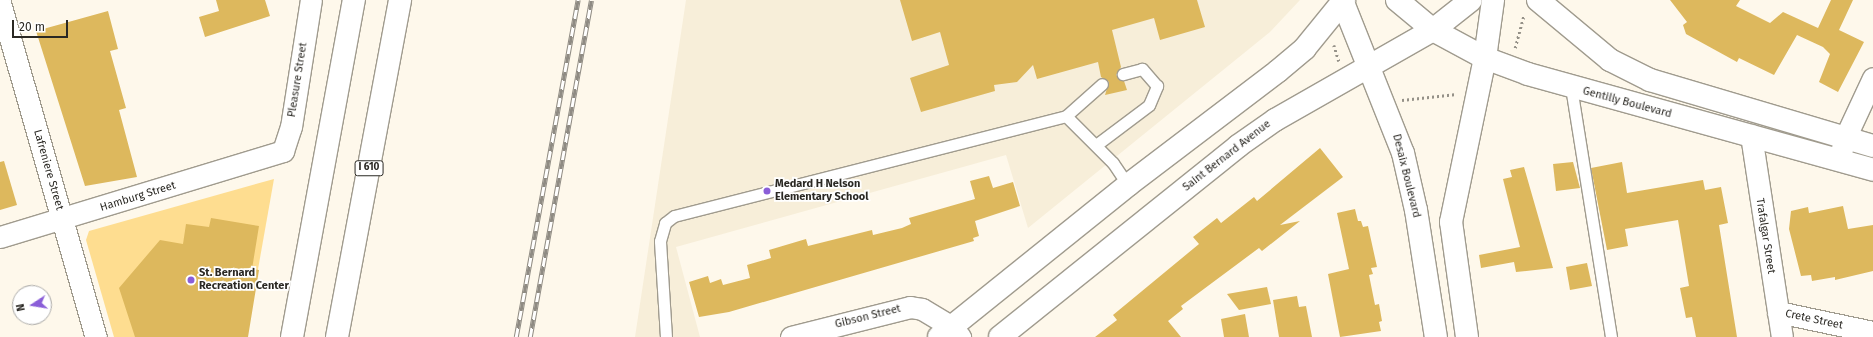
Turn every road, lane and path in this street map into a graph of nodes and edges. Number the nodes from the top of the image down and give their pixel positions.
1 (310, 0) edge
2 (354, 0) edge
3 (400, 0) edge
4 (1397, 0) edge
5 (1471, 0) edge
6 (1493, 0) edge
7 (1343, 1) edge
8 (0, 3) edge
9 (1532, 4) edge
10 (1433, 30) junction
11 (1332, 42) dead end
12 (1514, 53) dead end
13 (1485, 58) junction
14 (1340, 63) dead end
15 (1369, 67) junction
16 (1123, 74) dead end
17 (1873, 78) edge
18 (1102, 84) dead end
19 (1571, 87) junction
20 (1466, 93) dead end
21 (1398, 100) dead end
22 (1066, 116) junction
23 (1751, 135) junction
24 (1844, 138) junction
25 (1096, 145) junction
26 (1873, 146) edge
27 (276, 156) joint
28 (1839, 159) junction
29 (1873, 170) edge
30 (1128, 185) junction
31 (62, 219) junction
32 (0, 237) edge
33 (1778, 312) junction
34 (1873, 332) edge
35 (950, 334) edge
36 (96, 337) edge
37 (292, 337) edge
38 (337, 337) edge
39 (666, 337) edge
40 (791, 337) edge
41 (1000, 337) edge
42 (1436, 337) edge
43 (1467, 337) edge
44 (1611, 337) edge
45 (1782, 337) edge

1 - 27 street, Pleasure Street
2 - 37 main road
3 - 38 main road, I 610
4 - 10 main road, Gentilly Boulevard
5 - 10 main road, Saint Bernard Avenue
6 - 13 main road
7 - 15 main road, Desaix Boulevard
7 - 30 main road
8 - 31 street, Lafreniere Street
9 - 12 path
9 - 24 main road
10 - 13 main road, Gentilly Boulevard
10 - 15 main road, Saint Bernard Avenue
11 - 14 path
13 - 19 main road, Gentilly Boulevard
13 - 43 main road
15 - 41 main road, Saint Bernard Avenue
15 - 42 main road, Desaix Boulevard
16 - 25 lane
17 - 24 street
18 - 22 lane
19 - 23 main road, Gentilly Boulevard
19 - 44 lane
20 - 21 path
22 - 25 lane
22 - 39 lane
23 - 28 main road, Gentilly Boulevard
23 - 33 street, Trafalgar Street
24 - 26 main road
24 - 28 street
25 - 30 lane
27 - 31 street, Hamburg Street
28 - 29 main road, Gentilly Boulevard
30 - 35 main road
31 - 32 street, Hamburg Street
31 - 36 street, Lafreniere Street
33 - 34 street, Crete Street
33 - 45 street, Trafalgar Street
35 - 40 street, Gibson Street

